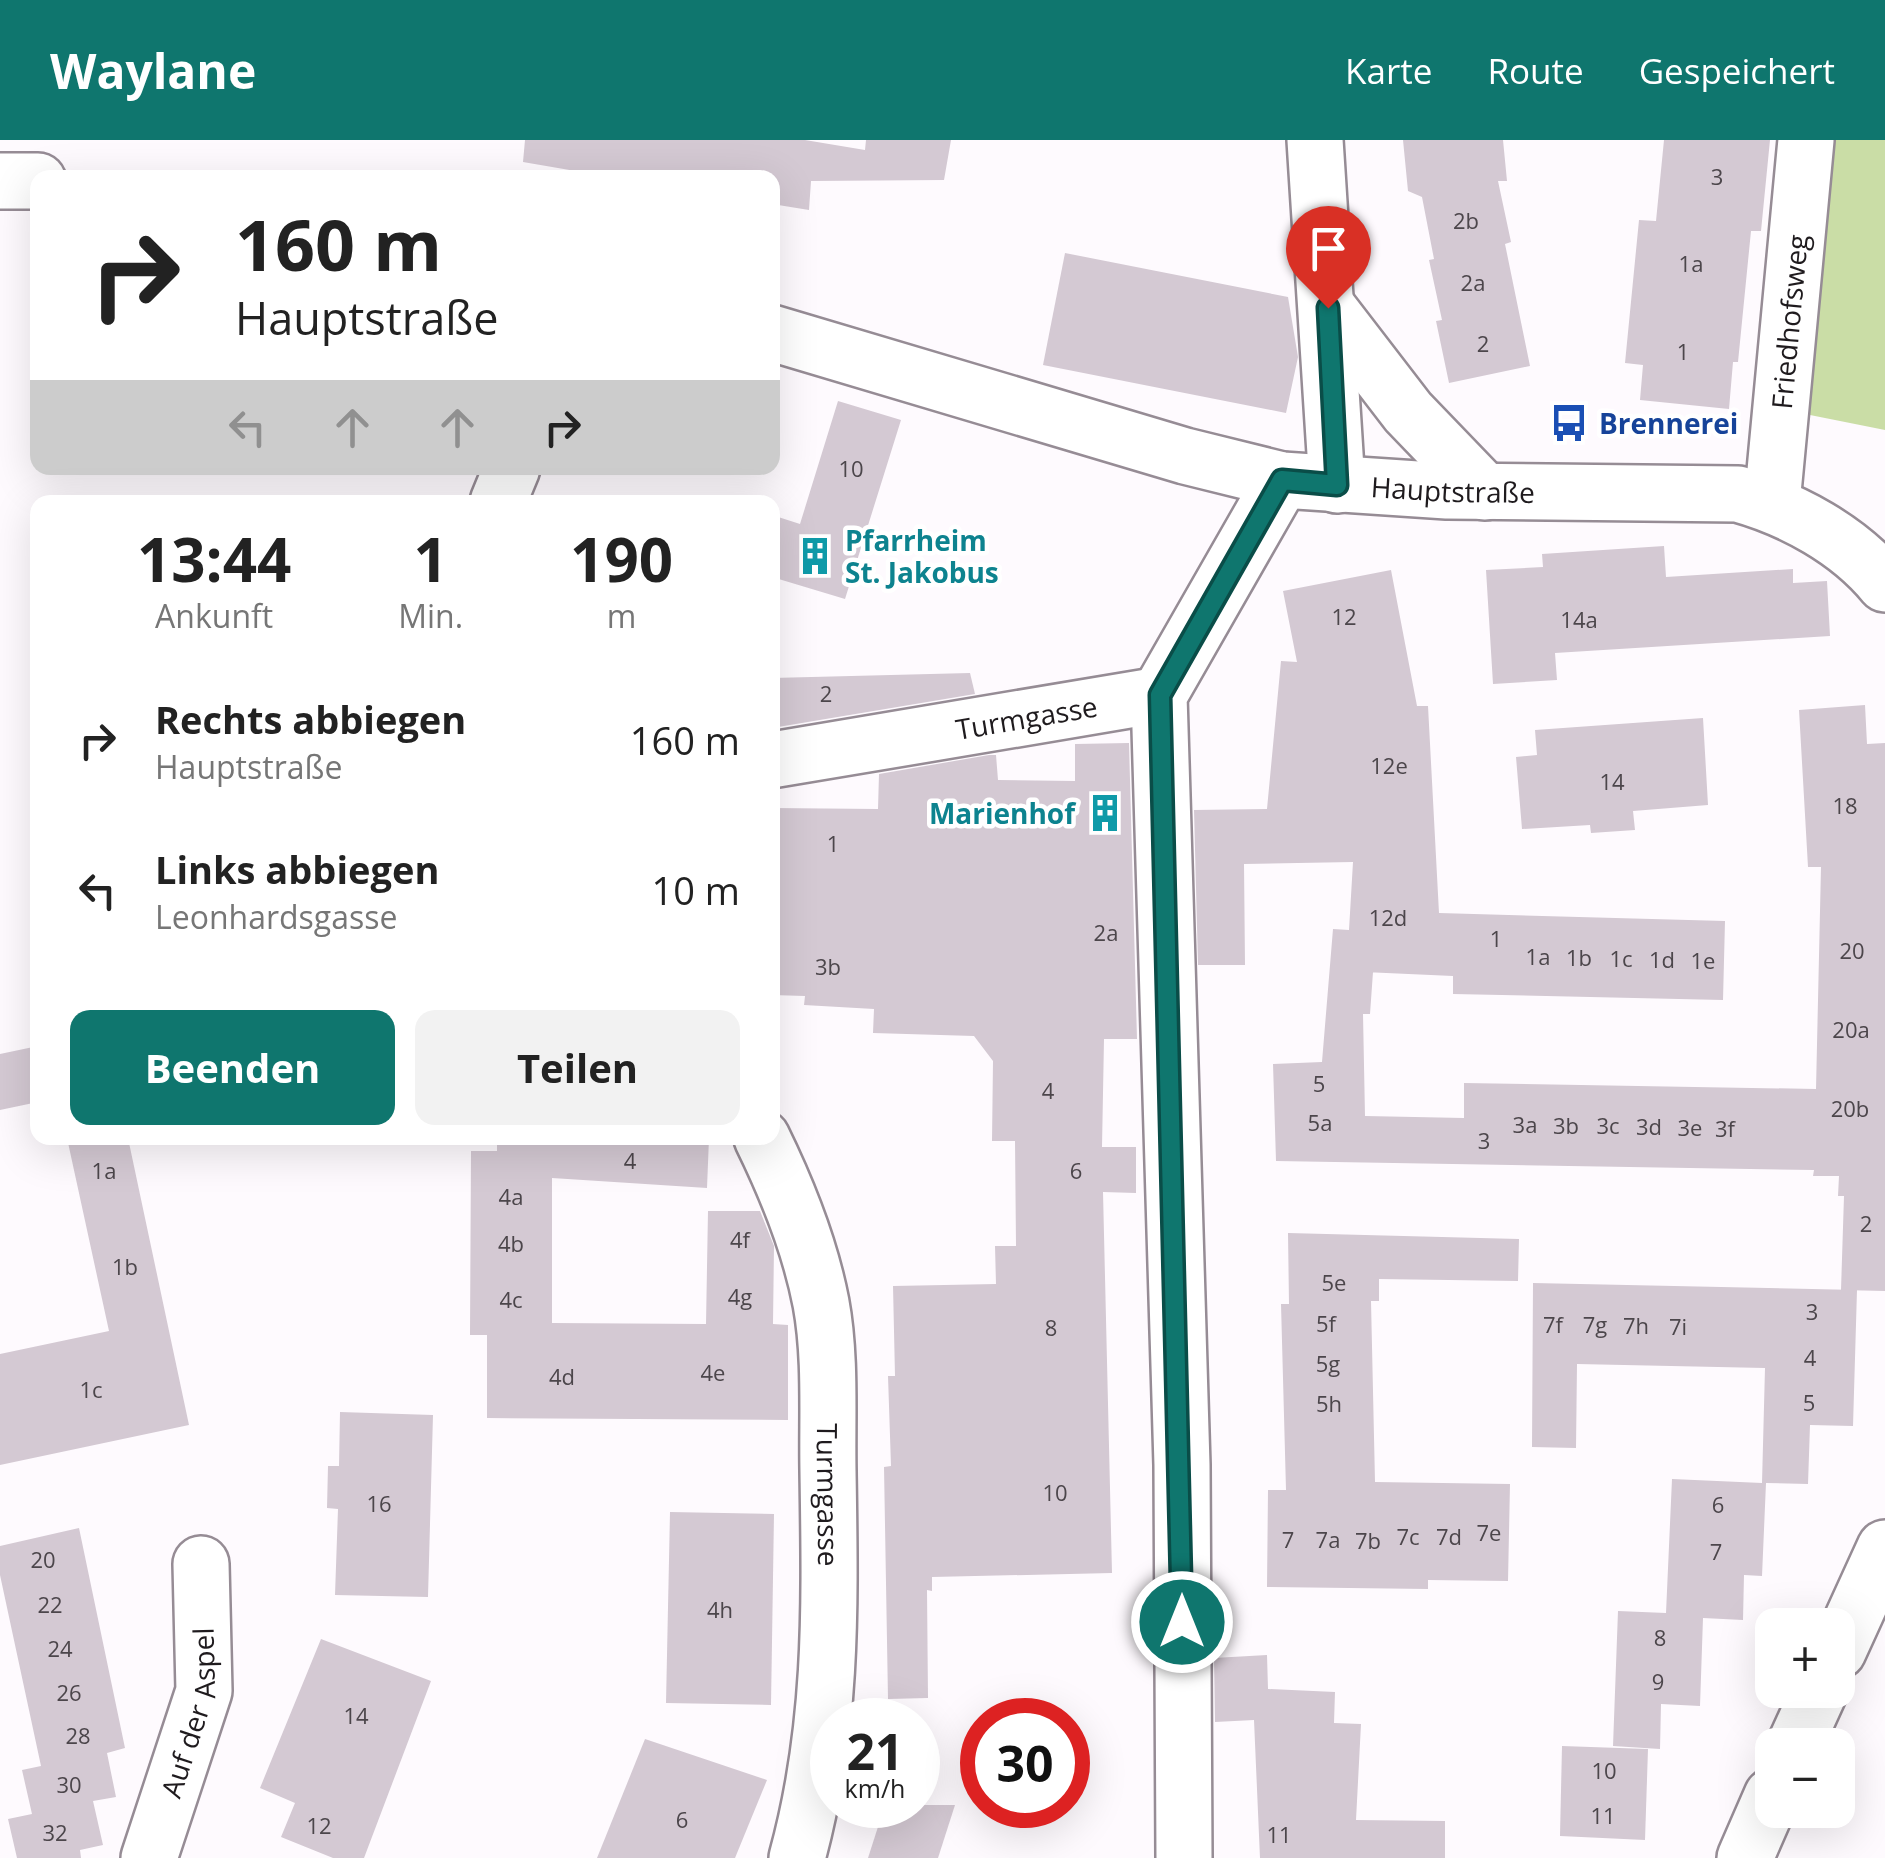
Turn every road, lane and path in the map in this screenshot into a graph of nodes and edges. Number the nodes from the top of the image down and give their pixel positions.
1 (1315, 140) edge
2 (1806, 140) edge
3 (0, 181) edge
4 (30, 181) edge
5 (1328, 308) junction
6 (780, 335) edge
7 (1282, 480) junction
8 (1337, 485) junction
9 (1486, 492) junction
10 (1772, 503) junction
11 (1882, 578) edge
12 (1160, 695) junction
13 (780, 759) edge
14 (765, 1145) edge
15 (1885, 1548) edge
16 (201, 1564) dead end
17 (1855, 1614) edge
18 (1758, 1828) edge
19 (149, 1858) edge
20 (797, 1858) edge
21 (1184, 1858) edge
22 (1745, 1858) edge

1 - 5 street
2 - 10 street, Friedhofsweg
3 - 4 street
5 - 8 street
5 - 9 street
6 - 7 street, Hauptstraße
7 - 8 street, Hauptstraße
7 - 12 street
8 - 9 street, Hauptstraße
9 - 10 street, Hauptstraße
10 - 11 street, Hauptstraße
12 - 13 street, Turmgasse
12 - 21 street
14 - 20 street, Turmgasse
15 - 17 street
16 - 19 street, Auf der Aspel
18 - 22 street

